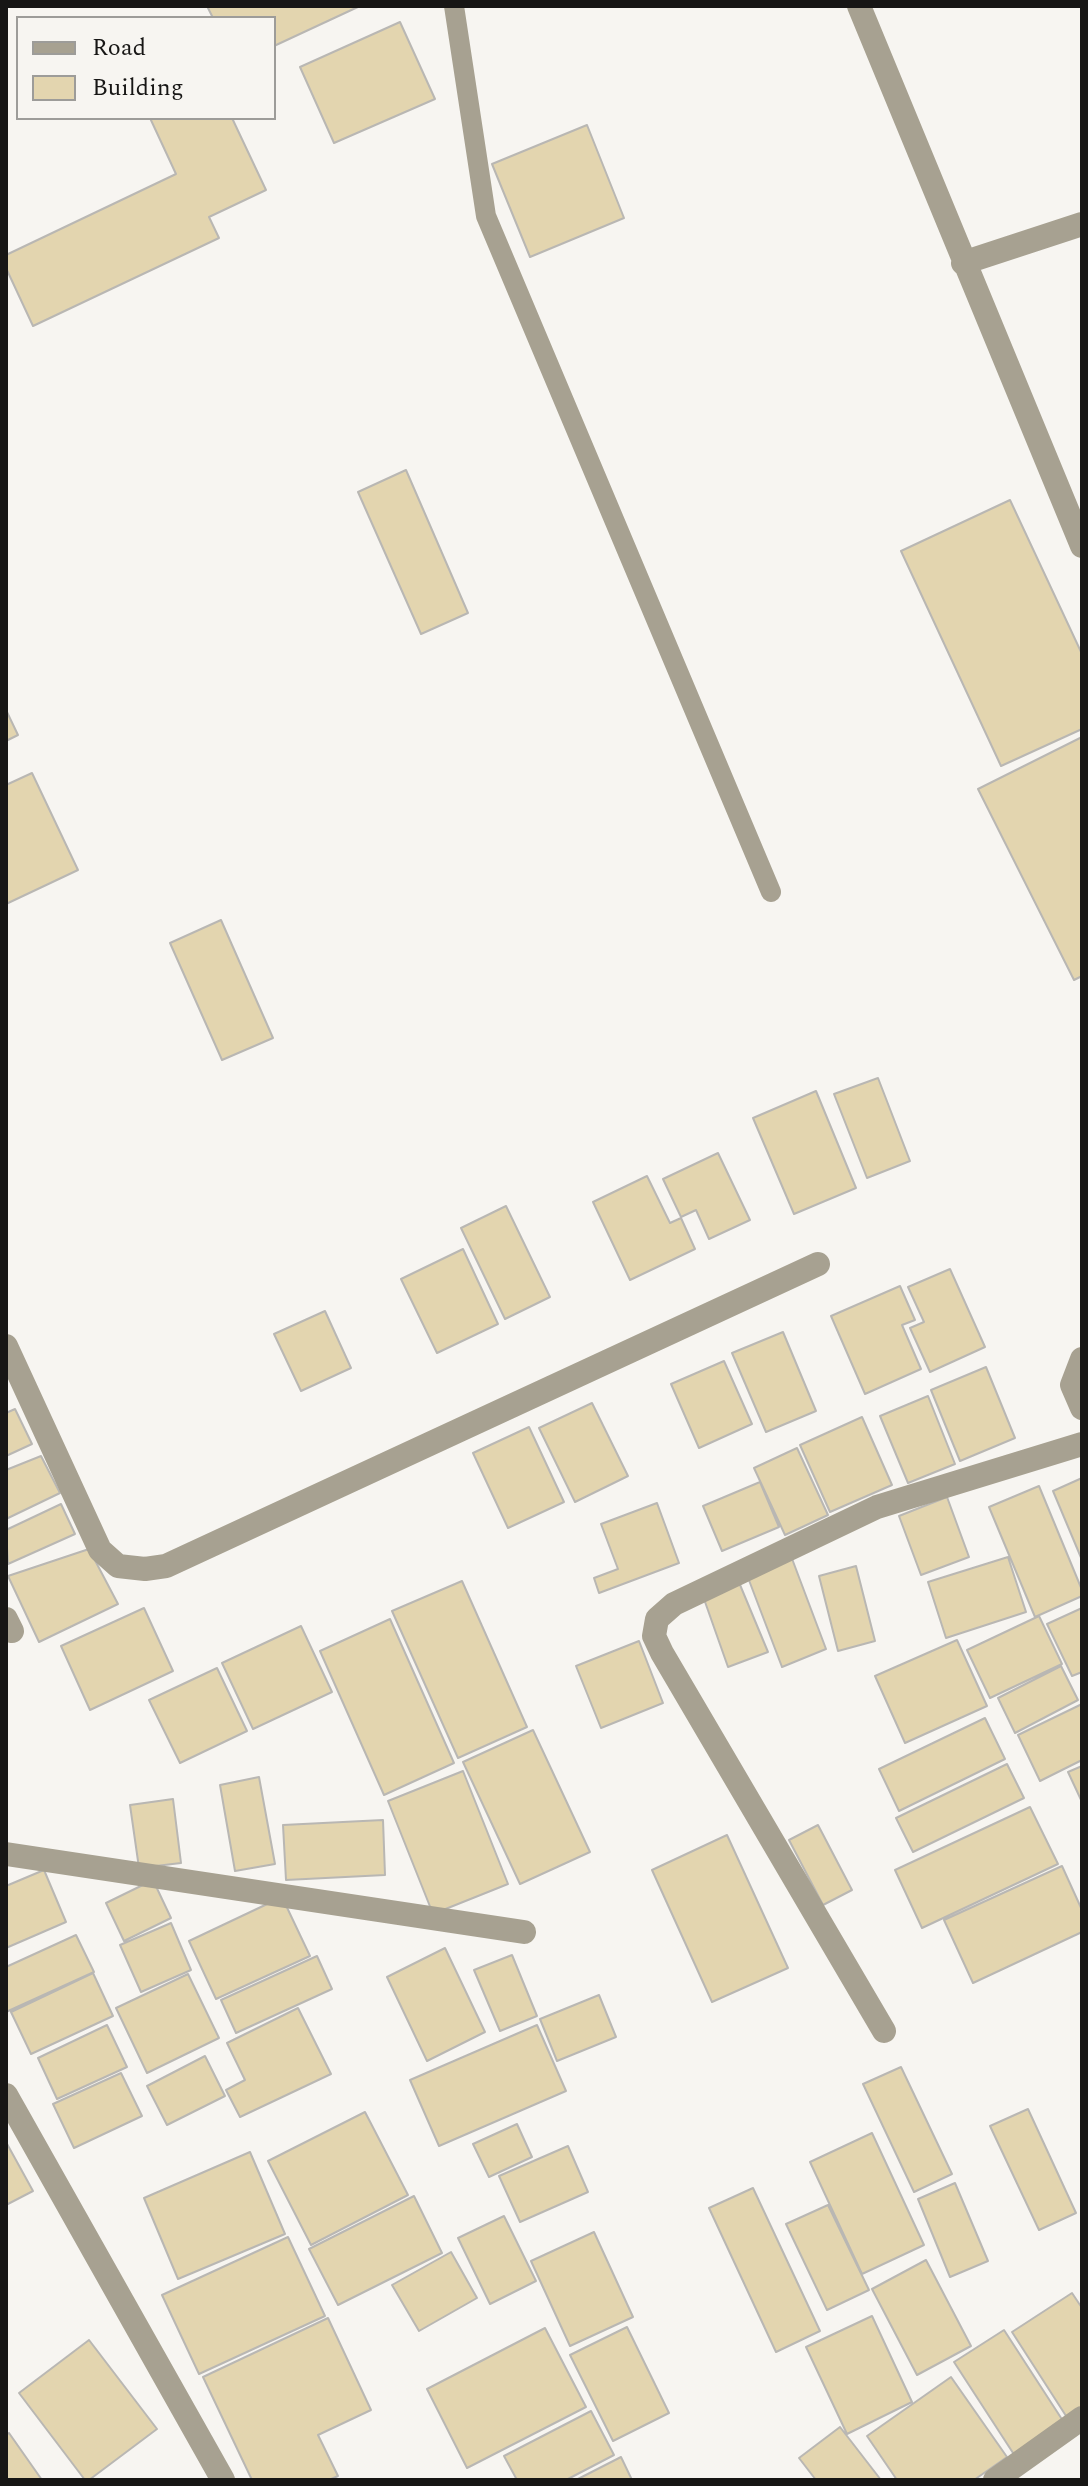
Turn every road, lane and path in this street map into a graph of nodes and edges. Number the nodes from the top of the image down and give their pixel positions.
1 (454, 6) edge
2 (859, 6) edge
3 (1082, 224) edge
4 (963, 263) junction
5 (1082, 546) edge
6 (771, 892) dead end
7 (818, 1264) dead end
8 (6, 1346) edge
9 (1082, 1359) edge
10 (1082, 1408) edge
11 (1082, 1444) edge
12 (6, 1854) edge
13 (524, 1932) dead end
14 (884, 2031) dead end
15 (6, 2095) edge
16 (1082, 2418) edge
17 (223, 2480) edge
18 (995, 2480) edge

1 - 6 lane
2 - 4 street
3 - 4 street
4 - 5 street
7 - 8 street
9 - 10 street
11 - 14 street
12 - 13 street
15 - 17 street
16 - 18 street

